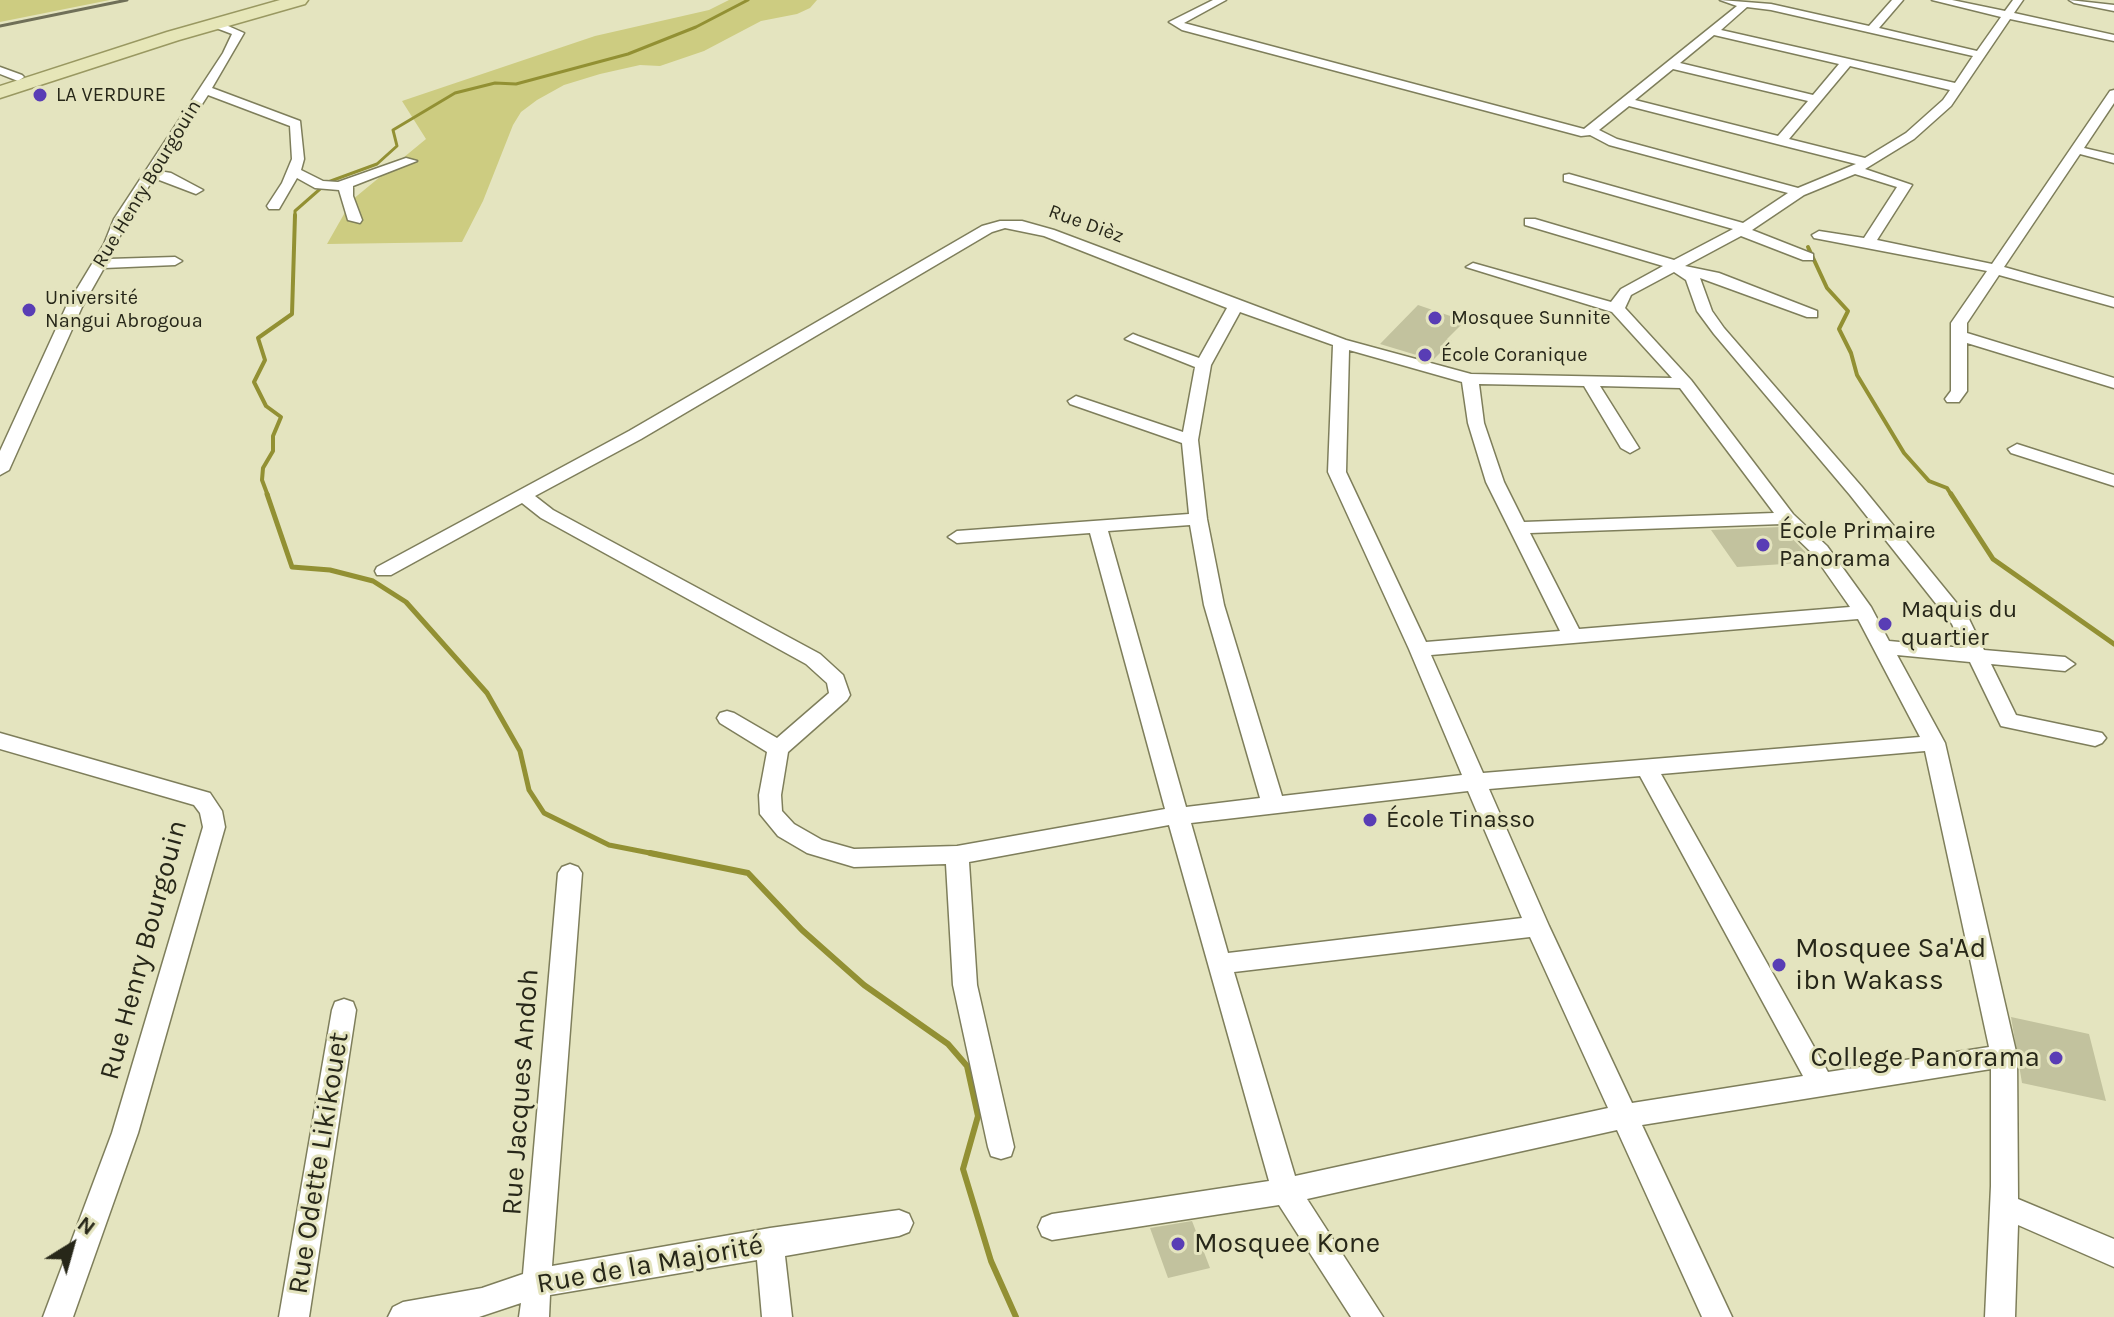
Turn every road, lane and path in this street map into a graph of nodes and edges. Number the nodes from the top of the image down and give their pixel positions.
1 (274, 0) edge
2 (299, 0) edge
3 (1205, 0) edge
4 (1221, 0) edge
5 (1725, 0) edge
6 (1898, 0) edge
7 (1937, 0) edge
8 (2018, 0) edge
9 (2074, 0) edge
10 (1745, 4) junction
11 (1774, 4) edge
12 (2114, 8) edge
13 (2006, 15) junction
14 (1174, 22) junction
15 (215, 24) junction
16 (1872, 30) junction
17 (1712, 31) junction
18 (2114, 38) edge
19 (1982, 55) junction
20 (1847, 62) junction
21 (1672, 65) junction
22 (0, 70) edge
23 (18, 77) junction
24 (0, 83) edge
25 (1959, 88) junction
26 (204, 89) junction
27 (0, 92) edge
28 (1817, 99) junction
29 (2112, 101) edge
30 (1627, 102) junction
31 (1591, 131) junction
32 (1781, 141) junction
33 (2078, 150) junction
34 (2114, 159) edge
35 (411, 161) dead end
36 (1859, 166) junction
37 (293, 171) junction
38 (150, 174) junction
39 (1569, 178) dead end
40 (342, 185) junction
41 (196, 190) dead end
42 (1799, 192) junction
43 (274, 206) dead end
44 (355, 220) dead end
45 (1530, 222) dead end
46 (1742, 229) junction
47 (1819, 235) dead end
48 (1868, 243) junction
49 (1808, 257) dead end
50 (175, 261) dead end
51 (99, 264) junction
52 (1473, 267) dead end
53 (1679, 268) junction
54 (1995, 269) junction
55 (2114, 303) edge
56 (1236, 306) junction
57 (1617, 309) junction
58 (1812, 314) dead end
59 (1959, 336) junction
60 (1133, 339) dead end
61 (1341, 343) junction
62 (1203, 365) junction
63 (1470, 379) junction
64 (1589, 381) junction
65 (1685, 383) junction
66 (2114, 383) edge
67 (1953, 399) dead end
68 (1076, 401) dead end
69 (1190, 440) junction
70 (1630, 448) dead end
71 (2017, 449) dead end
72 (0, 470) edge
73 (2114, 481) edge
74 (525, 497) junction
75 (1787, 518) junction
76 (1198, 519) junction
77 (1098, 528) junction
78 (1518, 528) junction
79 (957, 537) dead end
80 (384, 571) dead end
81 (1864, 612) junction
82 (1572, 635) junction
83 (1885, 647) junction
84 (1419, 649) junction
85 (1979, 655) junction
86 (2065, 664) dead end
87 (727, 718) dead end
88 (2095, 738) dead end
89 (0, 741) edge
90 (1934, 743) junction
91 (778, 749) junction
92 (1646, 767) junction
93 (1473, 782) junction
94 (1274, 807) junction
95 (1178, 816) junction
96 (957, 855) junction
97 (570, 873) dead end
98 (1537, 926) junction
99 (1219, 964) junction
100 (344, 1010) dead end
101 (2004, 1056) junction
102 (1822, 1086) junction
103 (1627, 1116) junction
104 (1001, 1147) dead end
105 (1286, 1191) junction
106 (2004, 1206) junction
107 (899, 1223) dead end
108 (1052, 1227) dead end
109 (770, 1242) junction
110 (2114, 1253) edge
111 (538, 1283) junction
112 (58, 1317) edge
113 (294, 1317) edge
114 (403, 1317) edge
115 (534, 1317) edge
116 (777, 1317) edge
117 (1368, 1317) edge
118 (1717, 1317) edge
119 (2000, 1317) edge

1 - 23 main road
2 - 15 main road
3 - 14 street
4 - 14 street
5 - 10 street
6 - 16 street
7 - 13 street
8 - 13 street
9 - 12 street
10 - 11 street
10 - 17 street
11 - 16 street
13 - 18 street
13 - 19 street
14 - 31 street
15 - 26 street, Rue Henry Bourgouin
15 - 27 main road
16 - 19 street
17 - 20 street
17 - 21 street
19 - 25 street
20 - 25 street
20 - 28 street
21 - 28 street
21 - 30 street
22 - 23 street
23 - 24 main road
25 - 36 street
26 - 37 street
26 - 38 street, Rue Henry Bourgouin
28 - 32 street
29 - 33 street
30 - 31 street
30 - 32 street
31 - 42 street
32 - 36 street
33 - 34 street
33 - 54 street
35 - 40 street
36 - 42 street
36 - 48 street
37 - 40 street
37 - 43 street
38 - 41 street
38 - 51 street, Rue Henry Bourgouin
39 - 46 street
40 - 44 street
42 - 46 street
45 - 53 street
46 - 49 street
46 - 53 street
47 - 48 street
48 - 54 street
50 - 51 street
51 - 72 street, Rue Henry Bourgouin
52 - 57 street
53 - 57 street
53 - 58 street
53 - 85 street
54 - 55 street
54 - 59 street
56 - 61 street, Rue Dièz
56 - 62 street
56 - 74 street, Rue Dièz
57 - 65 street
59 - 66 street
59 - 67 street
60 - 62 street
61 - 63 street, Rue Dièz
61 - 84 street
62 - 69 street
63 - 64 street, Rue Dièz
63 - 78 street
64 - 65 street, Rue Dièz
64 - 70 street
65 - 75 street
68 - 69 street
69 - 76 street
71 - 73 street
74 - 80 street, Rue Dièz
74 - 91 street
75 - 78 street
75 - 81 street
76 - 77 street
76 - 94 street
77 - 79 street
77 - 95 street
78 - 82 street
81 - 82 street
81 - 83 street
82 - 84 street
83 - 85 street
83 - 90 street
84 - 93 street
85 - 86 street
85 - 88 street
87 - 91 street
89 - 112 street, Rue Henry Bourgouin
90 - 92 street
90 - 101 street
91 - 96 street
92 - 93 street
92 - 102 street
93 - 94 street
93 - 98 street
94 - 95 street
95 - 96 street
95 - 99 street
96 - 104 street
97 - 111 street, Rue Jacques Andoh
98 - 99 street
98 - 103 street
99 - 105 street
100 - 113 street, Rue Odette Likikouet
101 - 102 street
101 - 106 street
102 - 103 street
103 - 105 street
103 - 118 street
105 - 108 street
105 - 117 street
106 - 110 street
106 - 119 street
107 - 109 street, Rue de la Majorité
109 - 111 street, Rue de la Majorité
109 - 116 street
111 - 114 street, Rue de la Majorité
111 - 115 street, Rue Jacques Andoh

